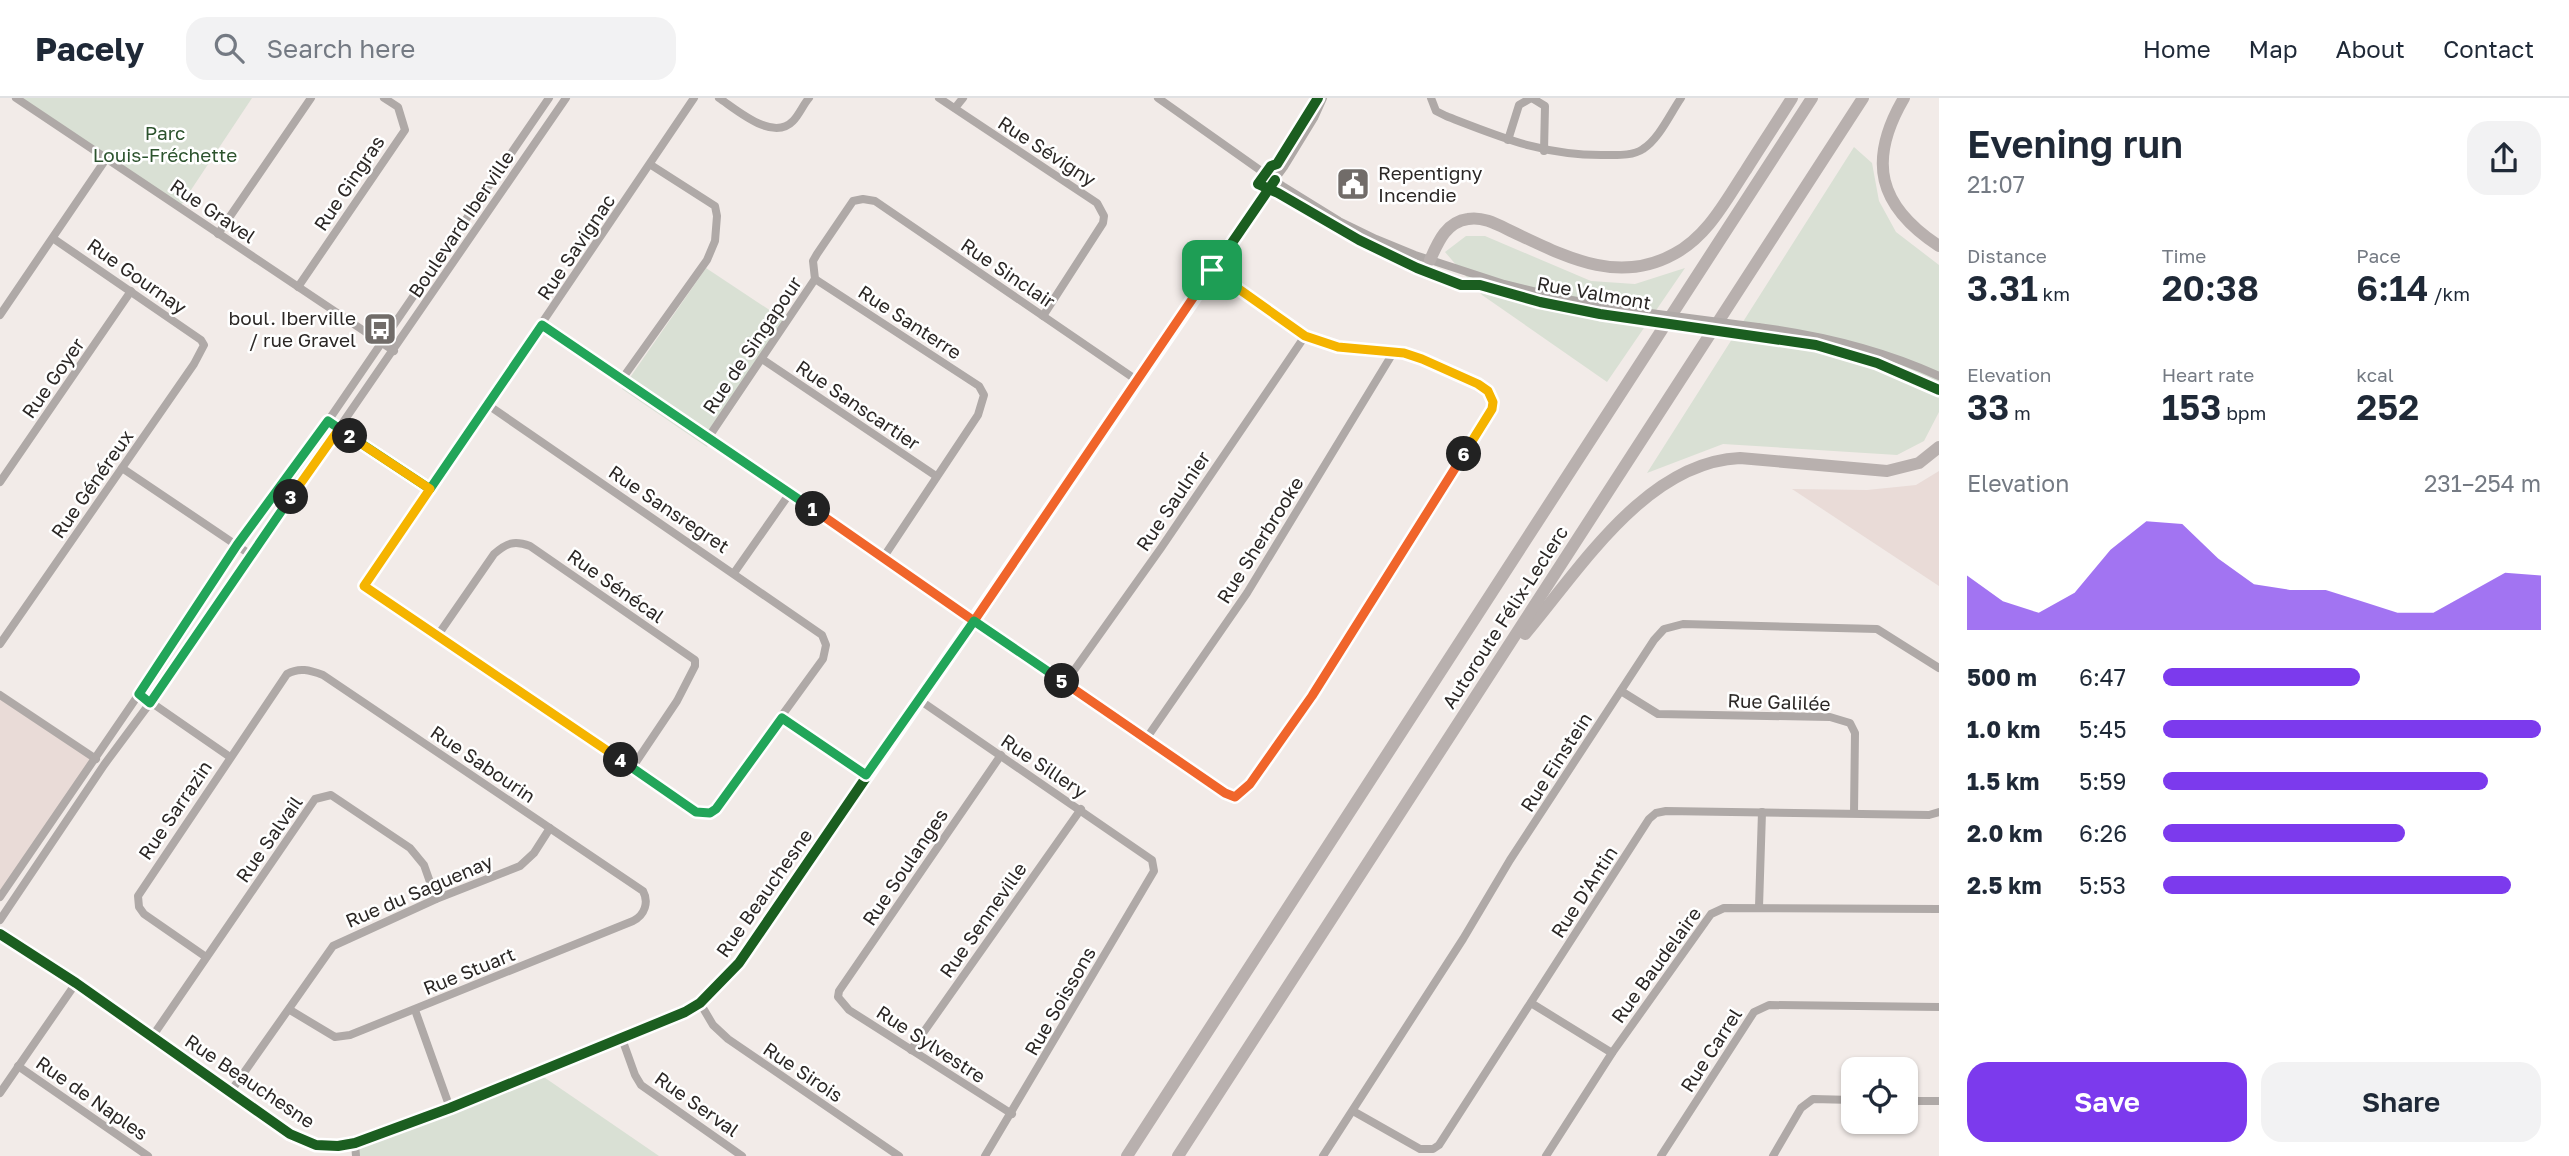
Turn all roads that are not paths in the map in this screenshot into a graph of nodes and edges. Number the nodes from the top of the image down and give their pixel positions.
1 (16, 98) edge
2 (311, 98) edge
3 (384, 98) edge
4 (549, 98) edge
5 (566, 98) edge
6 (694, 98) edge
7 (719, 98) edge
8 (809, 98) edge
9 (939, 98) edge
10 (962, 98) edge
11 (1158, 98) edge
12 (1323, 98) edge
13 (1431, 98) edge
14 (1532, 98) edge
15 (1681, 98) edge
16 (1792, 98) edge
17 (1812, 98) edge
18 (1863, 98) edge
19 (1904, 98) edge
20 (955, 108) junction
21 (1508, 140) junction
22 (1544, 151) junction
23 (106, 159) junction
24 (651, 165) junction
25 (1275, 180) junction
26 (858, 199) joint
27 (218, 233) junction
28 (54, 239) junction
29 (1939, 246) edge
30 (1430, 260) junction
31 (1212, 270) junction
32 (815, 279) junction
33 (298, 287) junction
34 (131, 291) junction
35 (0, 316) edge
36 (1043, 316) junction
37 (542, 325) junction
38 (1305, 336) junction
39 (201, 341) joint
40 (381, 343) junction
41 (394, 351) junction
42 (1394, 353) junction
43 (762, 359) junction
44 (1939, 376) edge
45 (622, 379) junction
46 (1138, 381) junction
47 (488, 405) junction
48 (328, 421) junction
49 (339, 429) junction
50 (708, 438) junction
51 (1939, 447) edge
52 (122, 468) junction
53 (936, 477) junction
54 (0, 482) edge
55 (430, 489) junction
56 (790, 493) junction
57 (237, 545) junction
58 (251, 555) junction
59 (883, 558) junction
60 (734, 573) junction
61 (974, 621) junction
62 (438, 635) junction
63 (0, 643) edge
64 (1939, 668) edge
65 (298, 669) joint
66 (1493, 671) junction
67 (1065, 683) junction
68 (1621, 691) junction
69 (139, 694) junction
70 (0, 695) edge
71 (918, 699) junction
72 (150, 703) junction
73 (782, 718) junction
74 (1146, 739) junction
75 (1001, 755) junction
76 (230, 757) junction
77 (94, 758) junction
78 (104, 765) junction
79 (632, 768) junction
80 (866, 775) junction
81 (1081, 809) junction
82 (1762, 812) junction
83 (1854, 813) junction
84 (1939, 813) edge
85 (550, 828) junction
86 (1152, 860) joint
87 (645, 896) joint
88 (0, 897) edge
89 (436, 899) junction
90 (1759, 907) junction
91 (1939, 909) edge
92 (0, 920) edge
93 (0, 934) edge
94 (206, 957) junction
95 (76, 983) junction
96 (838, 997) joint
97 (700, 1003) junction
98 (1531, 1003) junction
99 (1939, 1007) edge
100 (290, 1010) junction
101 (415, 1010) junction
102 (621, 1036) junction
103 (152, 1037) junction
104 (911, 1050) junction
105 (1612, 1053) junction
106 (18, 1066) junction
107 (231, 1091) junction
108 (0, 1093) edge
109 (1841, 1100) edge
110 (1918, 1101) edge
111 (1939, 1101) edge
112 (450, 1108) junction
113 (1353, 1111) junction
114 (1012, 1114) junction
115 (355, 1143) junction
116 (148, 1156) edge
117 (356, 1156) edge
118 (742, 1156) edge
119 (899, 1156) edge
120 (985, 1156) edge
121 (1127, 1156) edge
122 (1178, 1156) edge
123 (1323, 1156) edge
124 (1546, 1156) edge
125 (1661, 1156) edge
126 (1773, 1156) edge

1 - 23 street, Rue Gravel
2 - 27 street
3 - 33 street, Rue Gingras
4 - 40 street, Boulevard Iberville
5 - 41 street, Boulevard Iberville
6 - 24 street, Rue Savignac
7 - 8 street
9 - 20 street, Rue Sévigny
10 - 20 street
11 - 25 street, Rue Valmont
12 - 25 street, Rue Beauchesne
13 - 21 street
14 - 21 street
14 - 22 street
15 - 22 street
16 - 30 highway
17 - 121 highway, Autoroute Félix-Leclerc
18 - 66 highway, Autoroute Félix-Leclerc
19 - 29 highway
20 - 36 street, Rue Sévigny
21 - 22 street
23 - 27 street, Rue Gravel
23 - 28 street
24 - 37 street, Rue Savignac
24 - 45 street
25 - 30 street, Rue Valmont
25 - 31 street, Rue Beauchesne
26 - 32 street, Rue de Singapour
26 - 36 street, Rue Sinclair
27 - 33 street, Rue Gravel
28 - 34 street, Rue Gournay
28 - 35 street
30 - 44 street, Rue Valmont, bridge
31 - 38 street
31 - 46 street, Rue Beauchesne
32 - 43 street, Rue de Singapour
32 - 53 street, Rue Santerre
33 - 40 street, Rue Gravel
34 - 39 street, Rue Gournay
34 - 54 street, Rue Goyer
36 - 46 street, Rue Sinclair
37 - 45 street
37 - 47 street, Rue Savignac
38 - 42 street
38 - 67 street, Rue Saulnier
39 - 52 street, Rue Généreux
40 - 41 street, Rue Gravel
40 - 48 street, Boulevard Iberville
41 - 49 street, Boulevard Iberville
42 - 74 street, Rue Sherbrooke
42 - 74 street
43 - 50 street, Rue de Singapour
43 - 53 street, Rue Sanscartier
45 - 50 street
46 - 61 street, Rue Beauchesne
47 - 55 street, Rue Savignac
47 - 60 street, Rue Sansregret
48 - 49 street
48 - 57 street, Boulevard Iberville
49 - 55 street
49 - 58 street, Boulevard Iberville
50 - 56 street
51 - 66 highway
52 - 57 street
52 - 63 street, Rue Généreux
53 - 59 street
55 - 62 street, Rue Savignac
56 - 59 street
56 - 60 street
57 - 58 street
57 - 69 street, Boulevard Iberville
58 - 72 street, Boulevard Iberville
59 - 61 street
60 - 73 street, Rue Sansregret
61 - 67 street
61 - 71 street, Rue Beauchesne
62 - 79 street
62 - 79 street, Rue Sénécal
64 - 68 street, Rue Einstein
65 - 76 street, Rue Sarrazin
65 - 85 street, Rue Sabourin
66 - 122 highway, Autoroute Félix-Leclerc
67 - 74 street
68 - 83 street, Rue Galilée
68 - 113 street, Rue Einstein
69 - 72 street
69 - 77 street, Boulevard Iberville
70 - 77 street
71 - 75 street, Rue Sillery
71 - 80 street, Rue Beauchesne
72 - 76 street
72 - 78 street, Boulevard Iberville
73 - 79 street
73 - 80 street
75 - 81 street, Rue Sillery
75 - 96 street, Rue Soulanges
76 - 94 street, Rue Sarrazin
77 - 78 street
77 - 88 street, Boulevard Iberville
78 - 92 street, Boulevard Iberville
80 - 97 street, Rue Beauchesne
81 - 86 street, Rue Sillery
81 - 104 street, Rue Senneville
82 - 83 street, Rue D'Antin
82 - 90 street
82 - 98 street, Rue D'Antin
83 - 84 street, Rue D'Antin
85 - 87 street, Rue Sabourin
85 - 89 street, Rue du Saguenay
86 - 114 street, Rue Soissons
87 - 101 street, Rue Stuart
89 - 94 street, Rue Salvail
89 - 100 street, Rue du Saguenay
90 - 91 street, Rue Baudelaire
90 - 105 street, Rue Baudelaire
93 - 95 street, Rue Beauchesne
94 - 103 street, Rue Salvail
95 - 103 street, Rue Beauchesne
95 - 106 street
96 - 104 street, Rue Sylvestre
97 - 102 street, Rue Beauchesne
97 - 119 street, Rue Sirois
98 - 105 street
98 - 113 street, Rue D'Antin
99 - 125 street, Rue Carrel
100 - 101 street, Rue Stuart
100 - 107 street, Rue du Saguenay
101 - 112 street
102 - 112 street, Rue Beauchesne
102 - 118 street, Rue Serval
103 - 107 street, Rue Beauchesne
104 - 114 street, Rue Sylvestre
105 - 124 street, Rue Baudelaire
106 - 108 street
106 - 116 street, Rue de Naples
107 - 115 street, Rue Beauchesne
109 - 126 street
110 - 111 street
112 - 115 street, Rue Beauchesne
113 - 123 street, Rue Einstein
114 - 120 street, Rue Soissons
115 - 117 street

